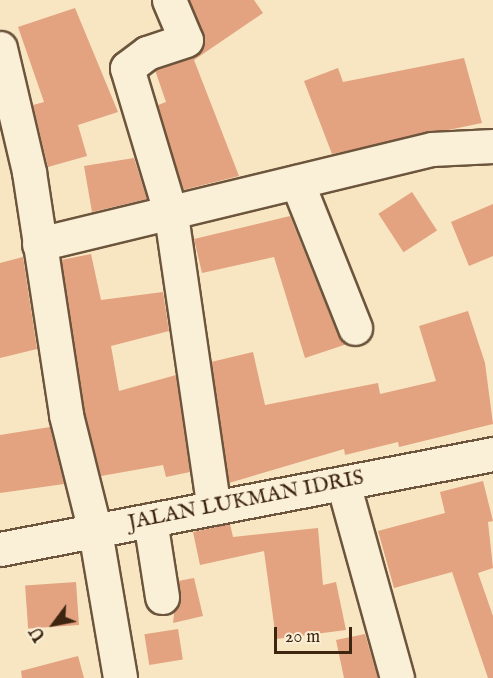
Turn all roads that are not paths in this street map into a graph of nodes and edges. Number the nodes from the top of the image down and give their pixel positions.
1 (169, 0) edge
2 (0, 48) edge
3 (493, 146) edge
4 (297, 182) junction
5 (171, 215) junction
6 (39, 244) junction
7 (355, 328) dead end
8 (493, 454) edge
9 (343, 483) junction
10 (214, 508) junction
11 (150, 520) junction
12 (94, 531) junction
13 (0, 549) edge
14 (162, 597) dead end
15 (120, 678) edge
16 (397, 678) edge

1 - 5 street
2 - 6 street
3 - 4 street
4 - 5 street
4 - 7 street
5 - 6 street
5 - 10 street
6 - 12 street
8 - 9 street, JALAN LUKMAN IDRIS
9 - 10 street, JALAN LUKMAN IDRIS
9 - 16 street
10 - 11 street, JALAN LUKMAN IDRIS
11 - 12 street, JALAN LUKMAN IDRIS
11 - 14 street
12 - 13 street, JALAN LUKMAN IDRIS
12 - 15 street

